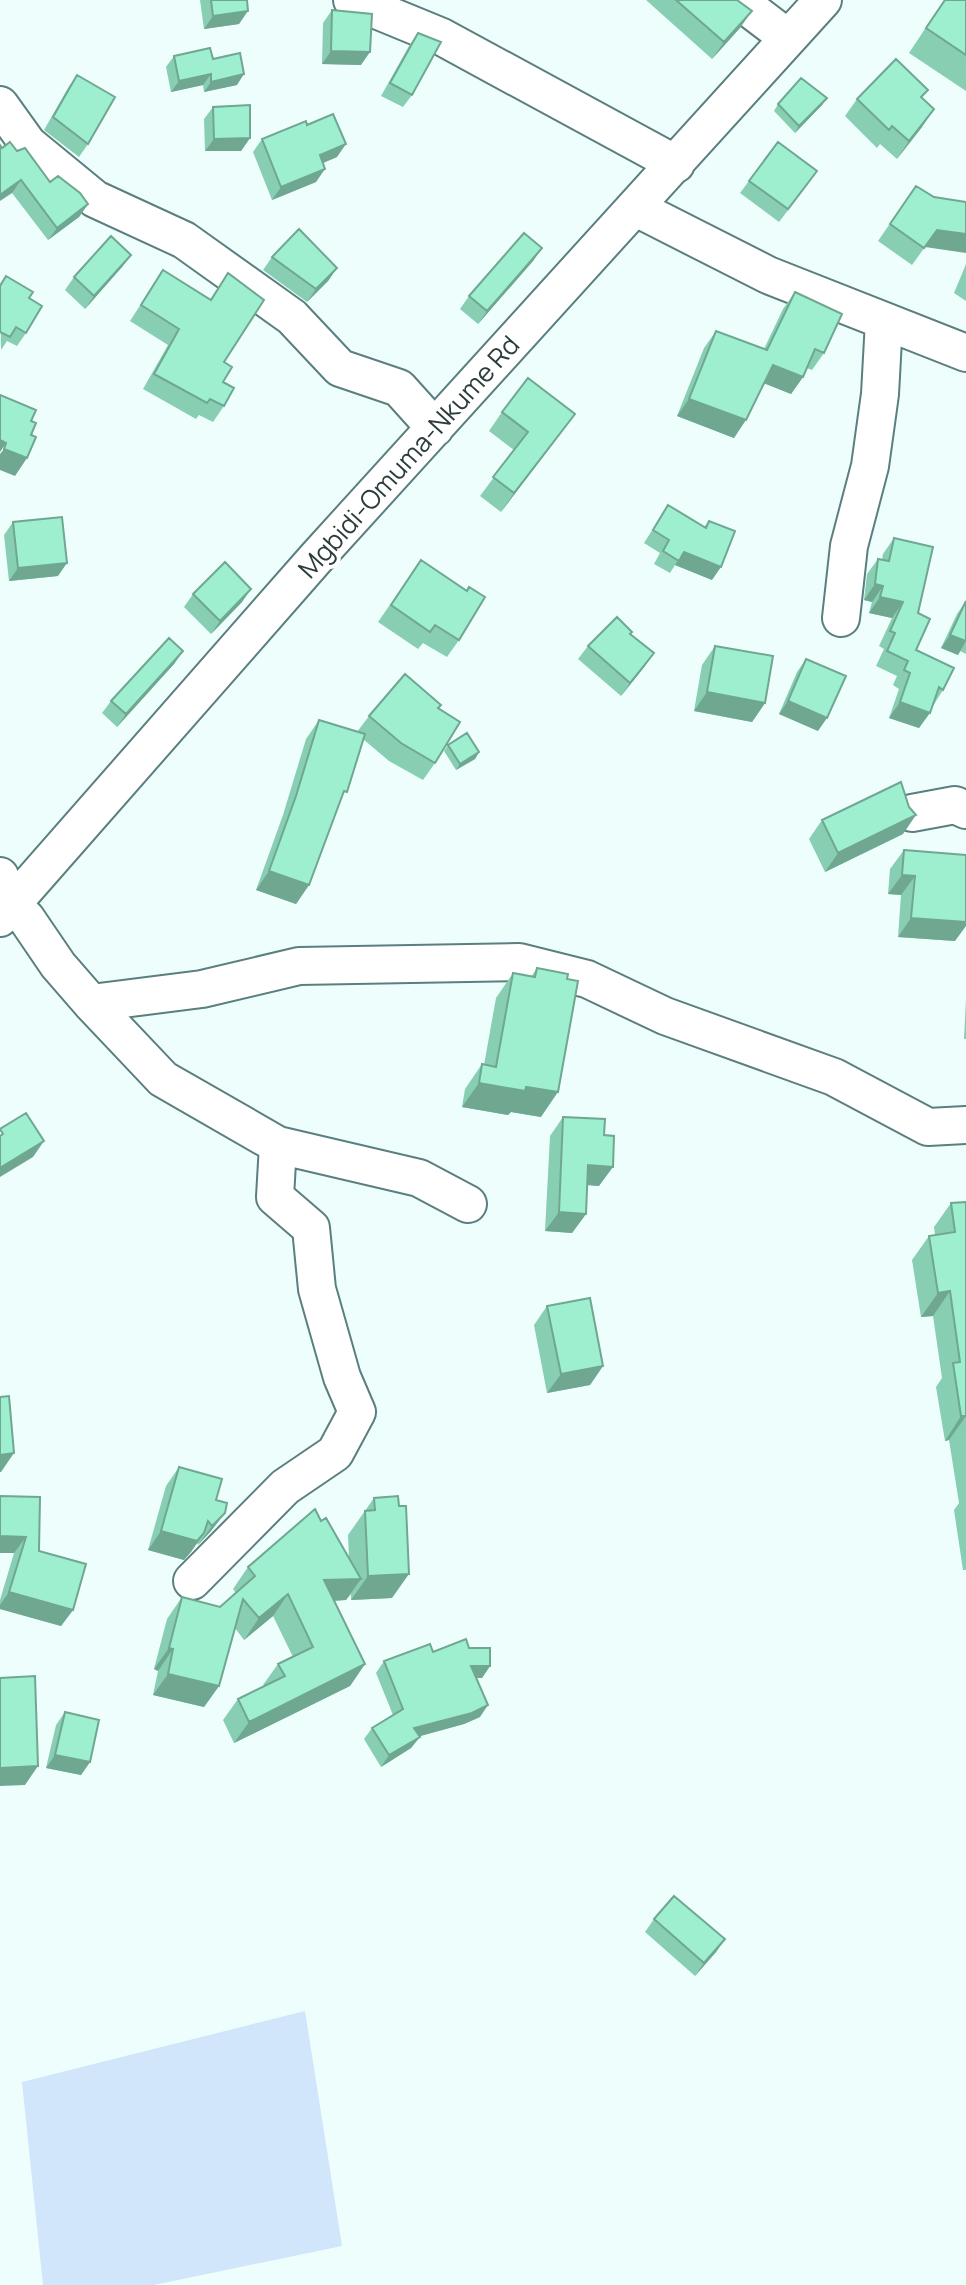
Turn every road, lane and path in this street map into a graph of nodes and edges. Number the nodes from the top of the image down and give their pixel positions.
1 (352, 0) edge
2 (738, 0) edge
3 (823, 0) edge
4 (788, 38) junction
5 (0, 105) edge
6 (676, 164) junction
7 (636, 208) junction
8 (884, 321) junction
9 (966, 353) edge
10 (435, 428) junction
11 (841, 618) dead end
12 (966, 810) edge
13 (912, 813) edge
14 (4, 900) edge
15 (91, 1003) junction
16 (966, 1125) edge
17 (278, 1145) junction
18 (468, 1204) dead end
19 (192, 1581) dead end

1 - 6 street
2 - 4 street
3 - 4 street, Mgbidi-Omuma-Nkume Rd
4 - 6 street, Mgbidi-Omuma-Nkume Rd
5 - 10 street
6 - 7 street, Mgbidi-Omuma-Nkume Rd
7 - 8 street
7 - 10 street, Mgbidi-Omuma-Nkume Rd
8 - 9 street
8 - 11 street
10 - 14 street, Mgbidi-Omuma-Nkume Rd
12 - 13 street
14 - 15 street
15 - 16 street
15 - 17 street
17 - 18 street
17 - 19 street

